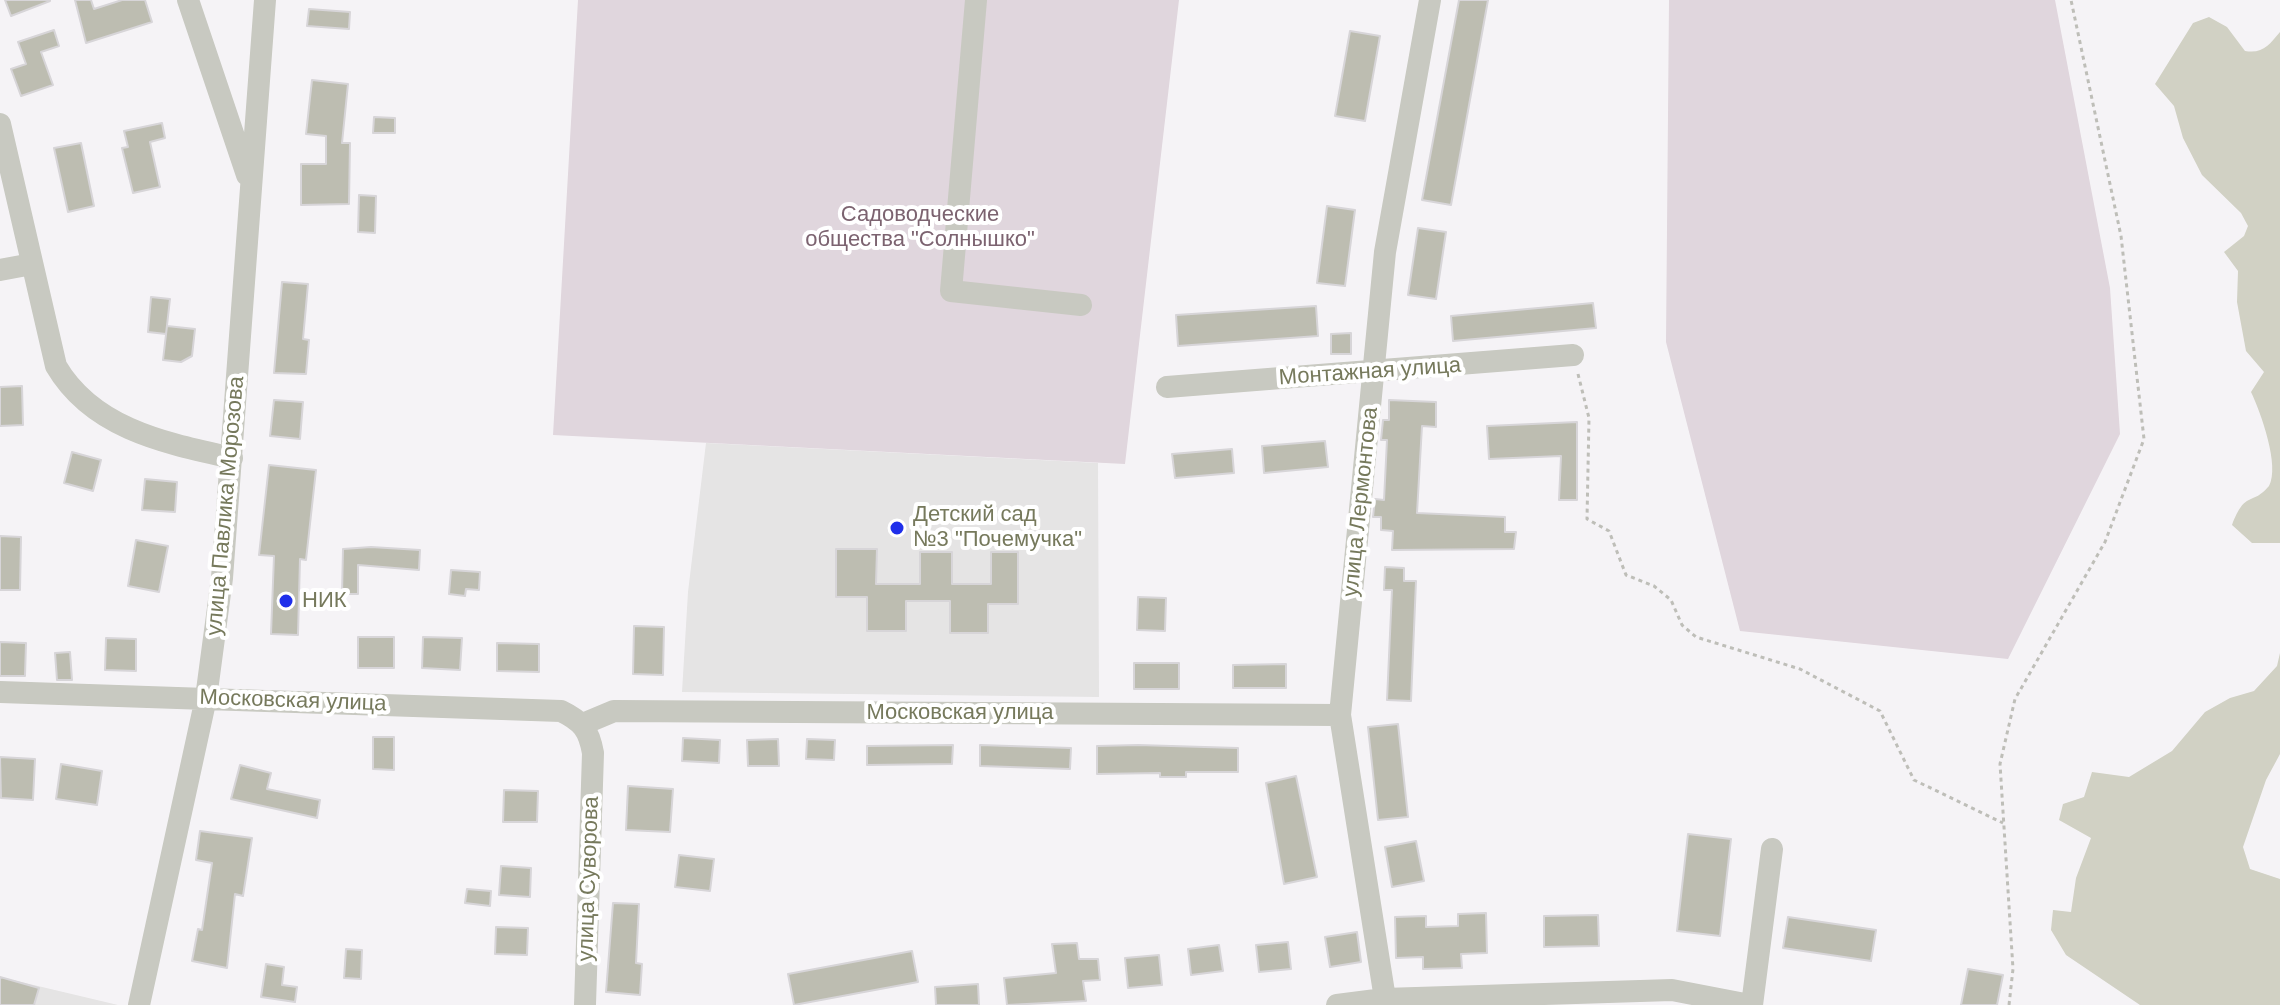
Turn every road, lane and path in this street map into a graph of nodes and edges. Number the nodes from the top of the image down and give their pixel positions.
1 (188, 0) edge
2 (265, 0) edge
3 (976, 0) edge
4 (1430, 0) edge
5 (2071, 0) edge
6 (0, 124) edge
7 (250, 183) junction
8 (32, 264) junction
9 (0, 270) edge
10 (1081, 305) dead end
11 (1573, 355) joint
12 (1373, 372) junction
13 (1167, 387) dead end
14 (232, 458) junction
15 (0, 692) edge
16 (206, 698) junction
17 (1340, 715) junction
18 (583, 724) junction
19 (2003, 823) junction
20 (1772, 849) dead end
21 (1385, 1002) edge
22 (139, 1005) edge
23 (585, 1005) edge
24 (1337, 1005) edge
25 (1751, 1005) edge
26 (2009, 1005) edge

1 - 7 street
2 - 7 street, улица Павлика Морозова
3 - 10 street
4 - 12 street, улица Лермонтова
5 - 19 path
6 - 8 street
7 - 14 street, улица Павлика Морозова
8 - 9 street
8 - 14 street
11 - 12 street, Монтажная улица
11 - 19 path
12 - 13 street, Монтажная улица
12 - 17 street, улица Лермонтова
14 - 16 street, улица Павлика Морозова
15 - 16 street, Московская улица
16 - 18 street, Московская улица
16 - 22 street, улица Павлика Морозова
17 - 18 street, Московская улица
17 - 21 street, улица Лермонтова
18 - 23 street, улица Суворова
19 - 26 path
20 - 25 street
21 - 24 street
21 - 25 street

